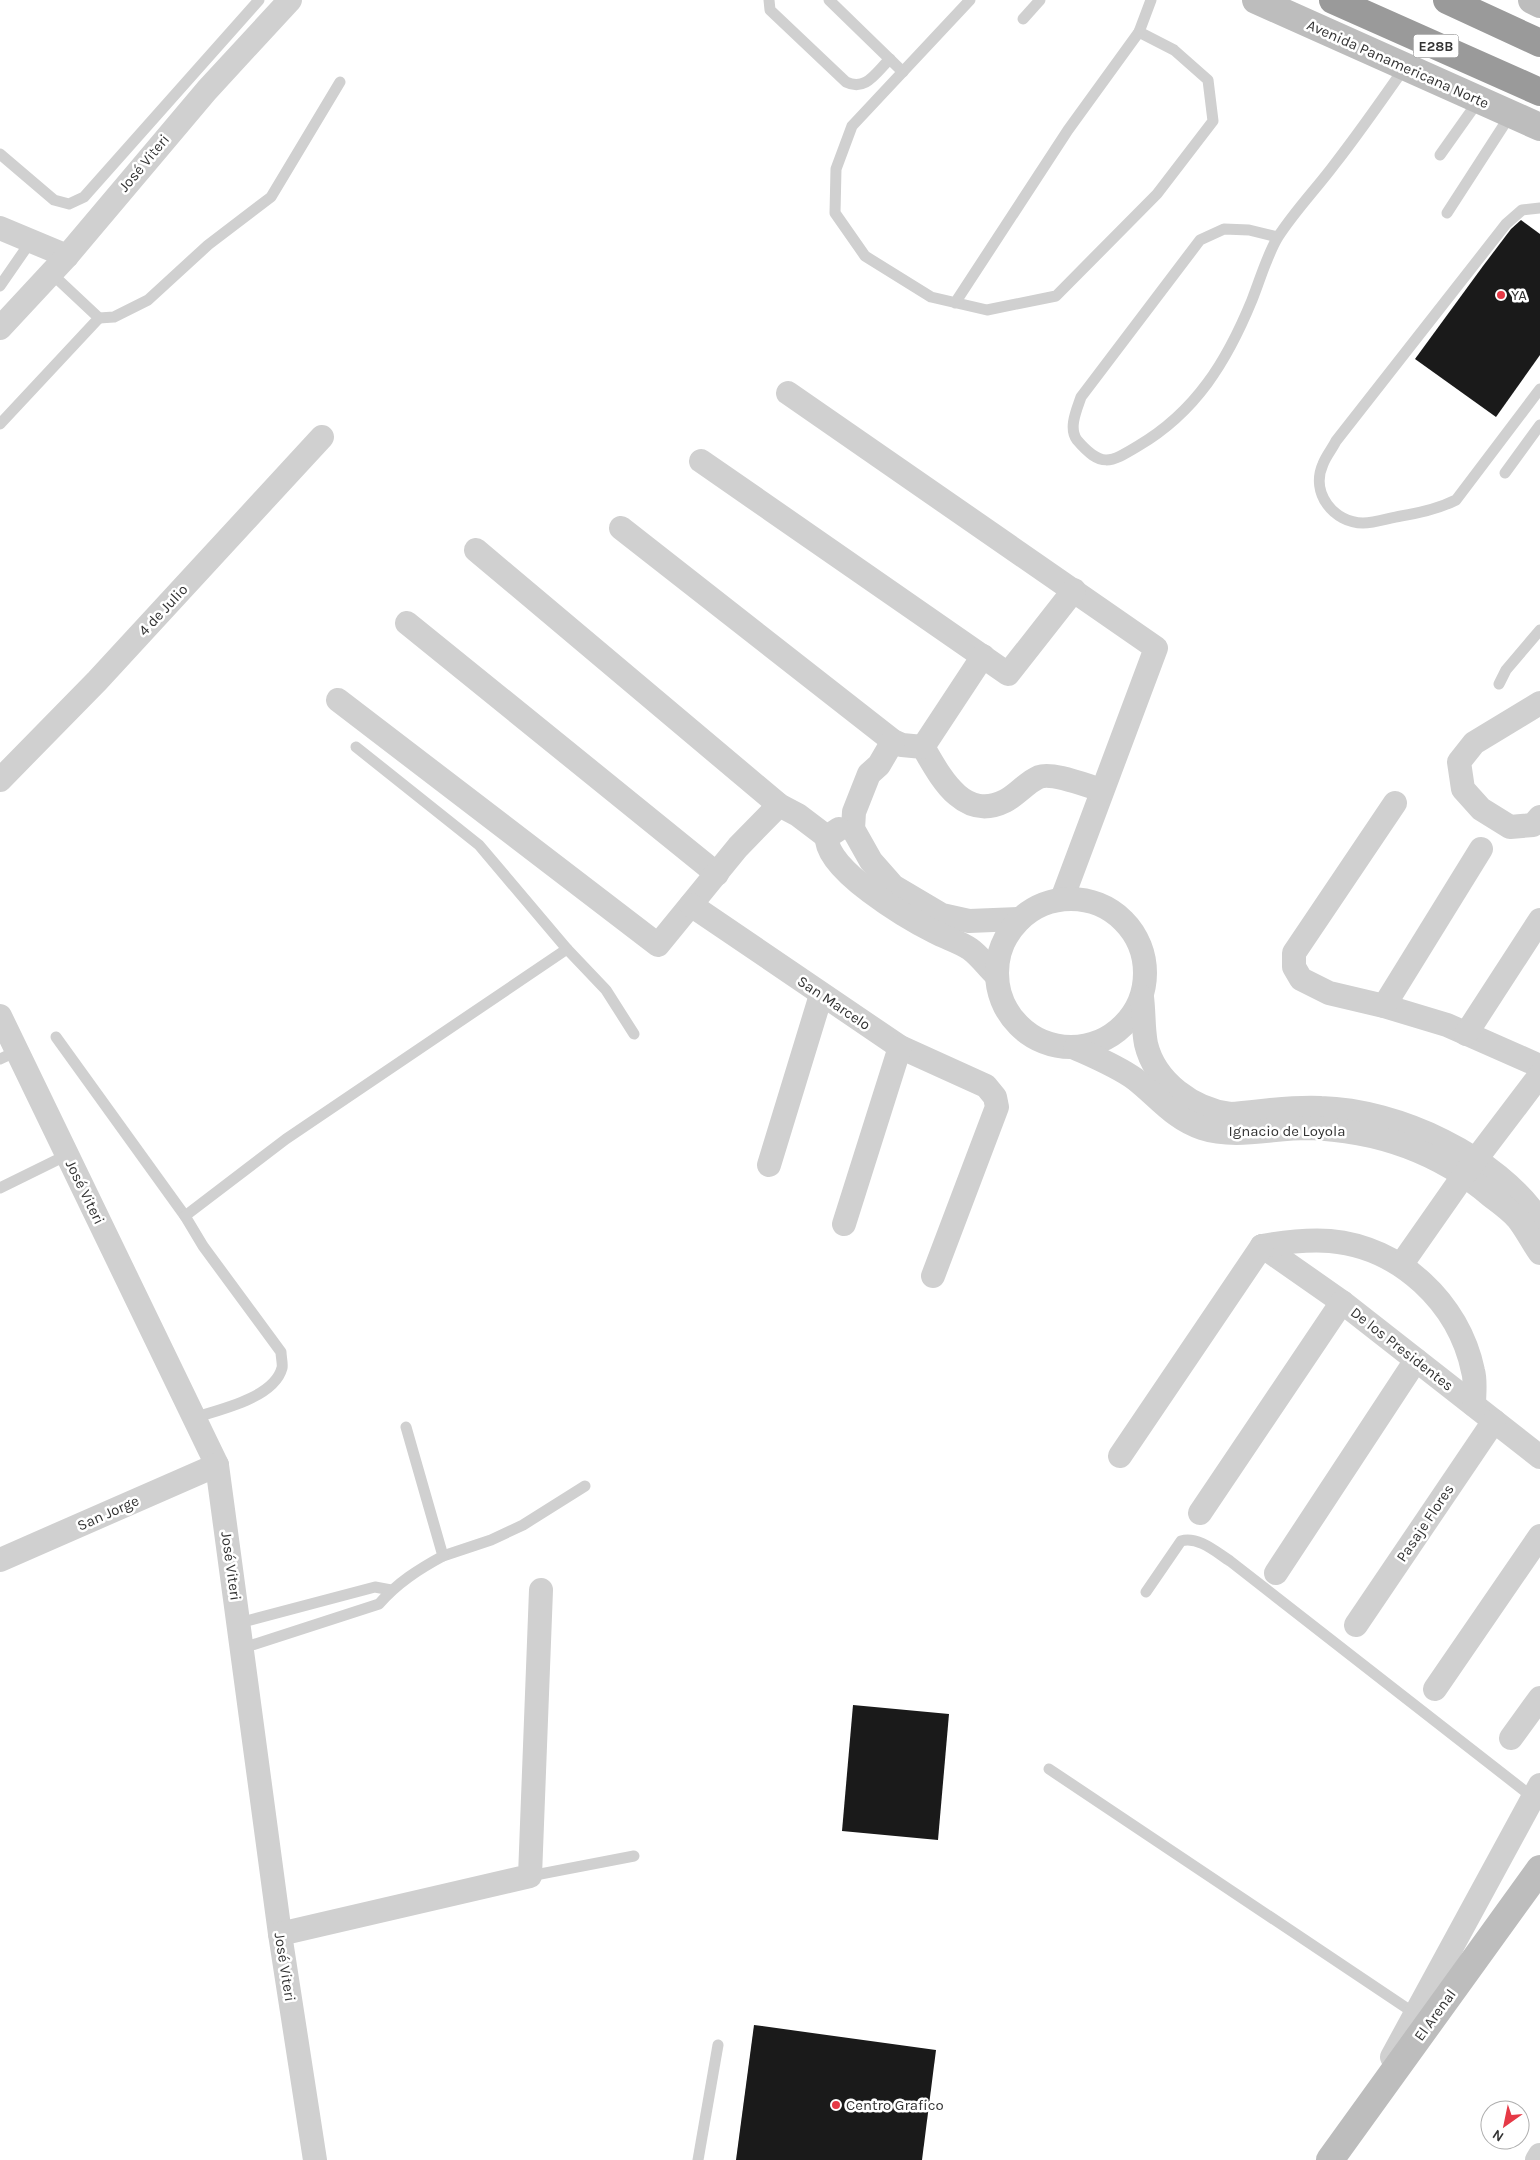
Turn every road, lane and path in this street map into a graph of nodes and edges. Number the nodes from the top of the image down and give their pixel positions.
1 (259, 0) edge
2 (290, 0) edge
3 (769, 0) edge
4 (829, 0) edge
5 (970, 0) edge
6 (1040, 0) edge
7 (1151, 0) edge
8 (1256, 0) edge
9 (1333, 0) edge
10 (1447, 0) edge
11 (1532, 0) edge
12 (1540, 4) edge
13 (1023, 19) dead end
14 (1139, 32) junction
15 (1540, 43) edge
16 (890, 58) junction
17 (1405, 66) junction
18 (903, 72) junction
19 (340, 82) dead end
20 (1540, 92) edge
21 (1479, 100) junction
22 (1511, 114) junction
23 (1540, 127) edge
24 (0, 154) edge
25 (1440, 155) dead end
26 (1540, 208) edge
27 (1447, 213) dead end
28 (0, 228) edge
29 (1278, 238) junction
30 (31, 241) junction
31 (59, 264) junction
32 (0, 286) edge
33 (955, 303) junction
34 (99, 318) junction
35 (0, 328) edge
36 (1540, 389) edge
37 (788, 392) dead end
38 (0, 424) edge
39 (1540, 426) edge
40 (322, 438) dead end
41 (702, 461) dead end
42 (1505, 473) dead end
43 (621, 528) dead end
44 (476, 550) dead end
45 (1074, 590) junction
46 (407, 623) dead end
47 (1540, 630) edge
48 (982, 656) junction
49 (1499, 684) dead end
50 (338, 700) dead end
51 (1540, 703) edge
52 (893, 741) junction
53 (356, 747) dead end
54 (923, 747) junction
55 (0, 780) edge
56 (1102, 790) junction
57 (1395, 803) dead end
58 (779, 805) junction
59 (1540, 817) edge
60 (853, 829) junction
61 (827, 837) junction
62 (1481, 849) dead end
63 (717, 874) junction
64 (1062, 899) junction
65 (691, 905) junction
66 (1020, 918) junction
67 (1540, 920) edge
68 (567, 949) junction
69 (996, 976) junction
70 (821, 995) junction
71 (1142, 997) junction
72 (1384, 1006) junction
73 (0, 1016) edge
74 (634, 1034) dead end
75 (1466, 1034) junction
76 (56, 1037) dead end
77 (900, 1047) junction
78 (1075, 1048) junction
79 (9, 1055) edge
80 (1540, 1066) edge
81 (1540, 1075) edge
82 (1307, 1118) junction
83 (67, 1155) junction
84 (769, 1165) dead end
85 (1470, 1168) junction
86 (0, 1188) edge
87 (185, 1216) junction
88 (1540, 1220) edge
89 (844, 1224) dead end
90 (1262, 1246) junction
91 (1540, 1253) edge
92 (1401, 1264) junction
93 (933, 1276) dead end
94 (1342, 1302) junction
95 (1416, 1360) junction
96 (1474, 1405) junction
97 (193, 1418) junction
98 (1494, 1421) junction
99 (406, 1427) dead end
100 (1120, 1456) dead end
101 (1540, 1457) edge
102 (217, 1465) junction
103 (584, 1486) dead end
104 (1200, 1513) dead end
105 (1540, 1536) edge
106 (443, 1556) junction
107 (0, 1560) edge
108 (1276, 1572) dead end
109 (391, 1590) junction
110 (541, 1590) dead end
111 (1146, 1592) dead end
112 (239, 1623) junction
113 (1356, 1625) dead end
114 (242, 1648) junction
115 (1435, 1689) dead end
116 (1540, 1698) edge
117 (1511, 1738) dead end
118 (1049, 1769) dead end
119 (1540, 1785) edge
120 (1540, 1803) edge
121 (634, 1856) dead end
122 (1540, 1869) edge
123 (530, 1876) junction
124 (280, 1934) junction
125 (1429, 2023) junction
126 (718, 2045) dead end
127 (1540, 2155) edge
128 (315, 2160) edge
129 (698, 2160) edge
130 (1330, 2160) edge
131 (1336, 2160) edge
132 (1536, 2160) edge

1 - 24 lane
2 - 31 street, José Viteri
3 - 16 lane
4 - 16 lane
5 - 18 lane
6 - 13 lane
7 - 14 lane
8 - 17 street, Avenida Panamericana Norte
9 - 20 highway, E28B
10 - 15 highway
11 - 12 street
14 - 33 lane
14 - 33 lane
16 - 18 lane
17 - 21 street, Avenida Panamericana Norte
17 - 29 lane
18 - 33 lane
19 - 34 lane
21 - 22 street, Avenida Panamericana Norte
21 - 25 lane
22 - 23 street, Avenida Panamericana Norte
22 - 27 lane
26 - 36 lane
28 - 30 street
29 - 29 lane
30 - 31 street
30 - 32 lane
31 - 34 lane
31 - 35 street, José Viteri
34 - 38 lane
37 - 45 street
39 - 42 lane
40 - 55 street, 4 de Julio
41 - 48 street
43 - 52 street
44 - 58 street
45 - 48 street
45 - 56 street
46 - 63 street
47 - 49 lane
48 - 54 street
50 - 65 street
51 - 59 street
52 - 54 street
52 - 60 street
53 - 68 lane
54 - 56 street
56 - 64 street
57 - 72 street
58 - 61 street
58 - 63 street
60 - 61 street
60 - 66 street
61 - 69 street
62 - 72 street
63 - 65 street
64 - 66 street
64 - 71 street
65 - 70 street, San Marcelo
66 - 69 street
67 - 75 street
68 - 74 lane
68 - 87 lane
69 - 78 street
70 - 77 street, San Marcelo
70 - 84 street
71 - 78 street
71 - 82 street, Ignacio de Loyola
72 - 75 street
73 - 79 street, José Viteri
75 - 80 street
76 - 87 lane
77 - 89 street
77 - 93 street, San Marcelo
78 - 82 street, Ignacio de Loyola
79 - 83 street, José Viteri
81 - 85 street
82 - 85 street, Ignacio de Loyola
83 - 86 lane
83 - 97 street, José Viteri
85 - 88 street, Ignacio de Loyola
85 - 91 street, Ignacio de Loyola
85 - 92 street
87 - 97 lane
90 - 92 street
90 - 94 street, De los Presidentes
90 - 100 street
92 - 96 street
94 - 95 street, De los Presidentes
94 - 104 street
95 - 96 street, De los Presidentes
95 - 108 street
96 - 98 street, De los Presidentes
97 - 102 street, José Viteri
98 - 101 street, De los Presidentes
98 - 113 street, Pasaje Flores
99 - 106 lane
102 - 107 street, San Jorge
102 - 112 street, José Viteri
103 - 106 lane
105 - 115 street
106 - 109 lane
109 - 112 lane
109 - 114 lane
110 - 123 street
111 - 120 lane
112 - 114 street, José Viteri
114 - 124 street, José Viteri
116 - 117 street
118 - 125 lane
119 - 131 street
121 - 123 lane
122 - 125 street, El Arenal
123 - 124 street
124 - 128 street, José Viteri
125 - 130 street, El Arenal
126 - 129 lane
127 - 132 street

